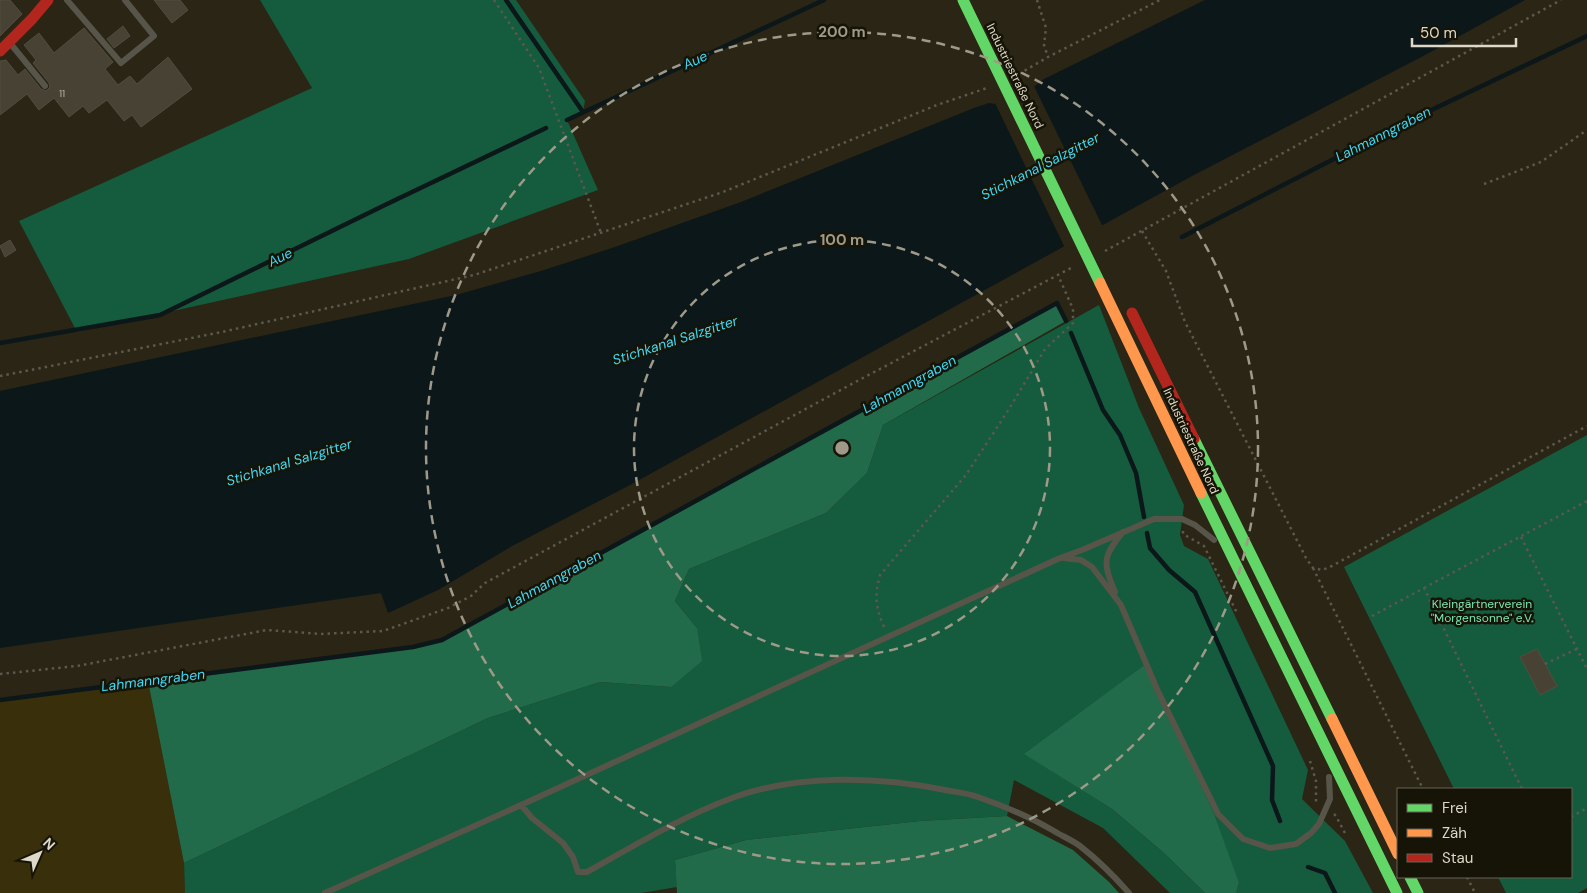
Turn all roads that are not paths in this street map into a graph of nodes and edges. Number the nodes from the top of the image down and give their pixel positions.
1 (48, 0) edge
2 (67, 0) edge
3 (125, 0) edge
4 (963, 0) edge
5 (4, 46) edge
6 (45, 86) dead end
7 (1125, 298) dead end
8 (1125, 531) junction
9 (1229, 552) junction
10 (1060, 558) junction
11 (1121, 605) junction
12 (1320, 739) junction
13 (521, 805) junction
14 (1397, 852) edge
15 (1410, 878) edge
16 (325, 893) edge
17 (1129, 893) edge
18 (1396, 893) edge
19 (1418, 893) edge

1 - 5 main road
2 - 3 lane
4 - 9 main road, Industriestraße Nord
5 - 6 lane
7 - 14 main road, Industriestraße Nord
8 - 9 lane
8 - 10 lane
8 - 11 lane
9 - 12 main road, Industriestraße Nord
10 - 11 lane
10 - 13 lane
11 - 12 lane
12 - 18 main road, Industriestraße Nord
13 - 16 lane
13 - 17 lane
15 - 19 main road

